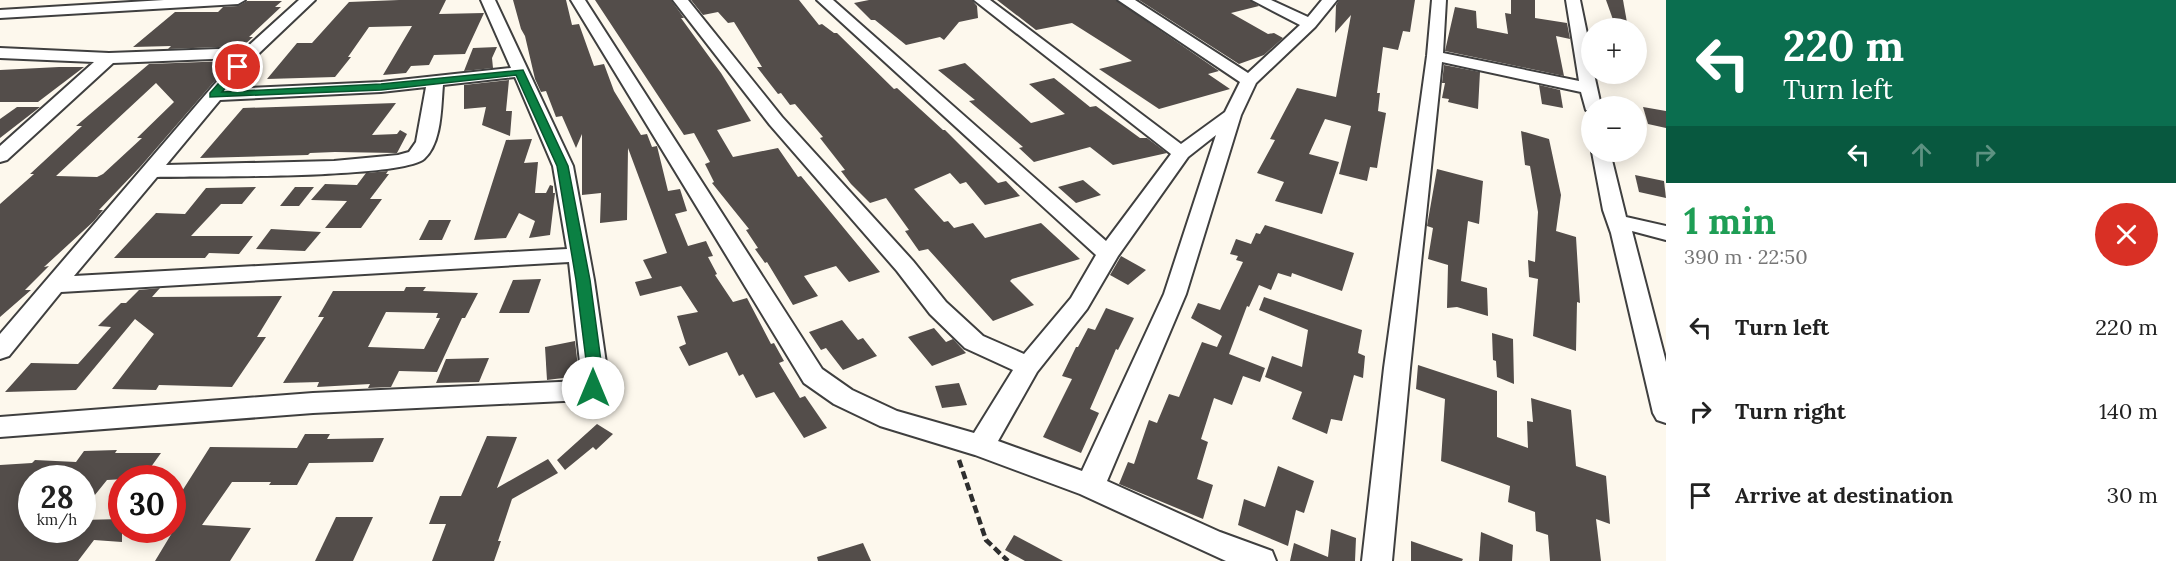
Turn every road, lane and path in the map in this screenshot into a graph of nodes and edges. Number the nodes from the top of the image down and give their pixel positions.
1 (238, 0) edge
2 (308, 0) edge
3 (488, 0) edge
4 (578, 0) edge
5 (680, 0) edge
6 (824, 0) edge
7 (981, 0) edge
8 (1125, 0) edge
9 (1259, 0) edge
10 (1330, 0) edge
11 (1439, 0) edge
12 (1573, 0) edge
13 (124, 3) edge
14 (0, 14) edge
15 (1310, 24) junction
16 (0, 53) edge
17 (250, 53) junction
18 (1435, 56) junction
19 (110, 58) junction
20 (519, 72) junction
21 (435, 81) junction
22 (1249, 81) junction
23 (1588, 88) junction
24 (214, 95) junction
25 (1590, 96) edge
26 (1232, 115) junction
27 (1180, 153) junction
28 (0, 156) edge
29 (1603, 162) edge
30 (151, 171) junction
31 (1618, 221) junction
32 (1666, 233) edge
33 (1108, 254) junction
34 (578, 255) junction
35 (55, 285) junction
36 (0, 351) edge
37 (1028, 366) junction
38 (1666, 413) edge
39 (0, 427) edge
40 (952, 439) junction
41 (981, 446) junction
42 (1090, 486) junction
43 (1008, 561) edge
44 (1261, 561) edge
45 (1377, 561) edge

1 - 13 street
2 - 17 street
3 - 20 street
4 - 40 street
5 - 37 street
6 - 33 street
7 - 27 street
8 - 22 street
9 - 15 street
10 - 15 street
11 - 18 street
12 - 23 street
13 - 14 street
15 - 22 street
16 - 19 street
17 - 19 street
17 - 24 street
18 - 23 street
18 - 45 street
19 - 28 street
20 - 21 street
20 - 34 street
21 - 24 street
21 - 30 street
22 - 26 street
23 - 25 street
24 - 30 street
26 - 27 street
26 - 42 street
27 - 33 street
29 - 31 street
30 - 35 street
31 - 32 street
31 - 38 street
33 - 37 street
34 - 35 street
34 - 39 street
35 - 36 street
37 - 41 street
40 - 41 street
40 - 43 path
41 - 42 street
42 - 44 street

